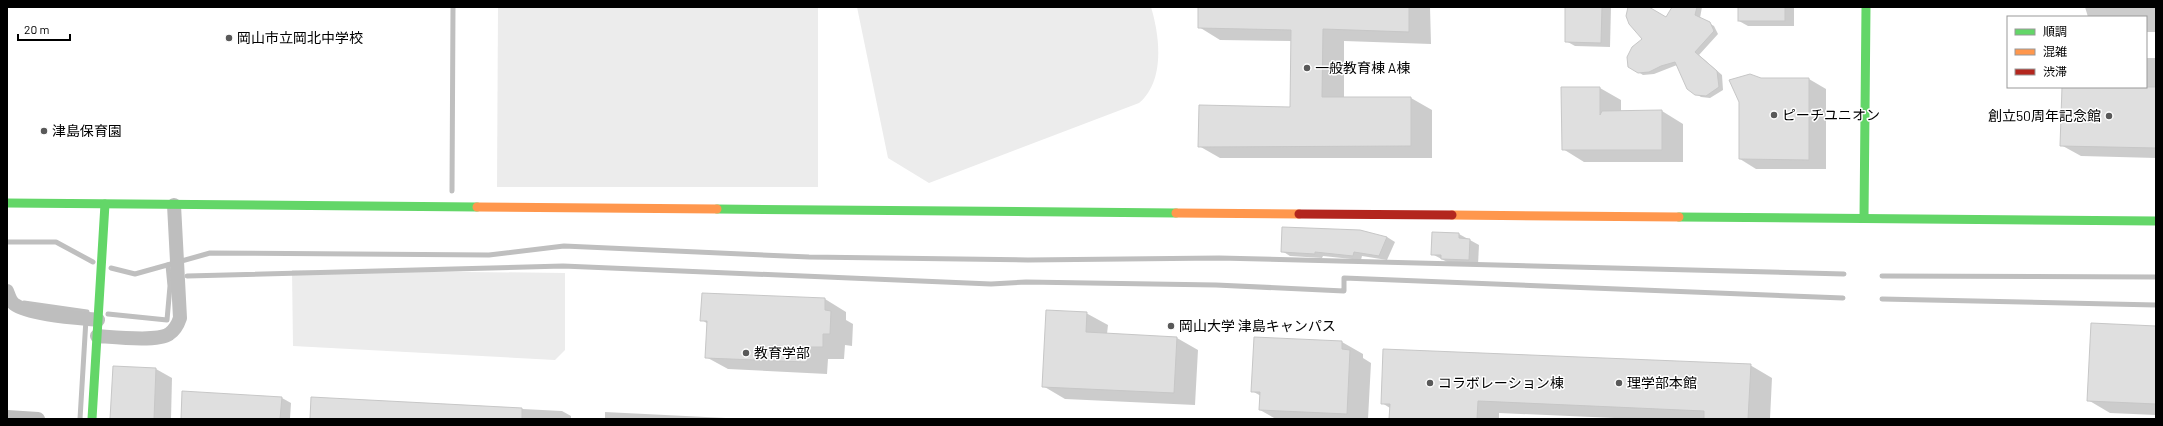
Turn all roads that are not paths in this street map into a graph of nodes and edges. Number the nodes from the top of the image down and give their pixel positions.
1 (1866, 7) edge
2 (7, 203) edge
3 (105, 204) junction
4 (174, 205) junction
5 (1864, 218) junction
6 (2156, 221) edge
7 (8, 295) edge
8 (89, 319) junction
9 (97, 336) junction
10 (7, 417) edge
11 (38, 419) edge
12 (92, 419) edge

1 - 5 street
2 - 3 street
3 - 4 street
3 - 8 street
4 - 5 street
4 - 9 street
5 - 6 street
7 - 8 street
8 - 9 street
9 - 12 street
10 - 11 street

